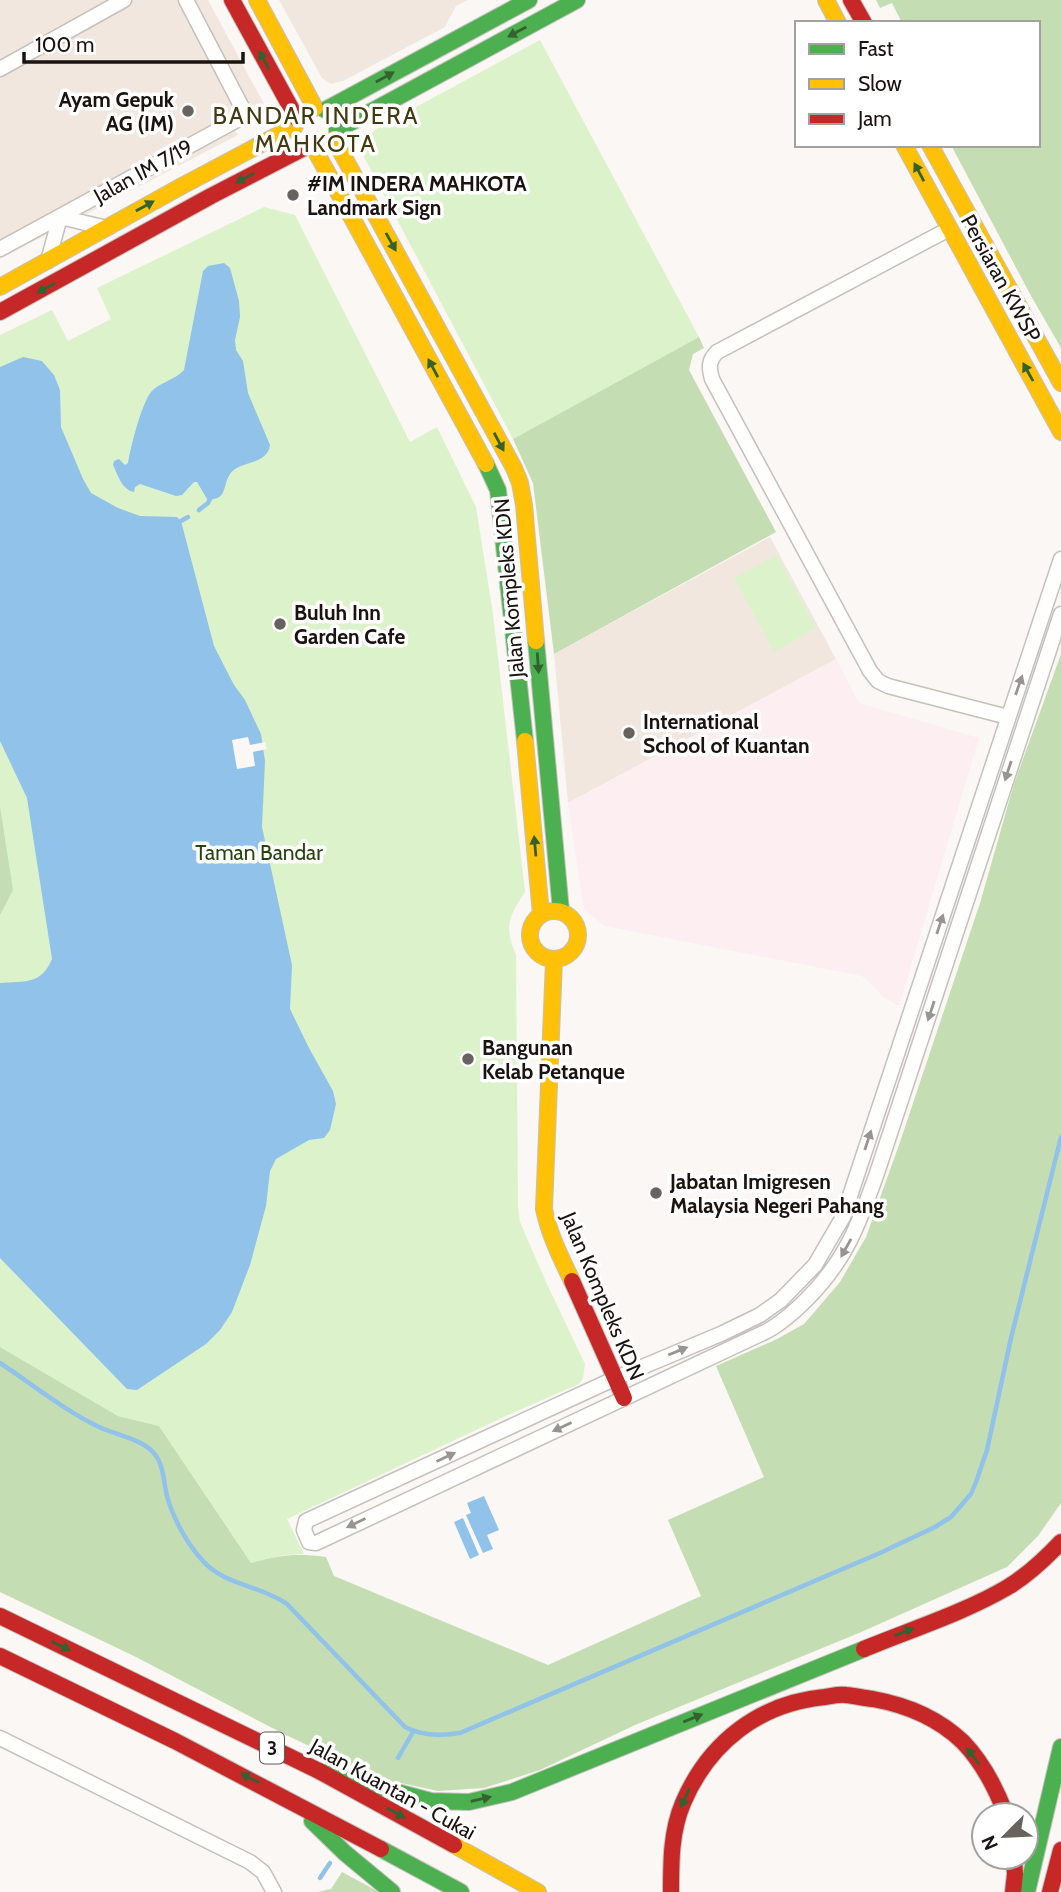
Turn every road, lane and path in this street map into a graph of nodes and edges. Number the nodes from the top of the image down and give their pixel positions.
1 (124, 0) edge
2 (186, 0) edge
3 (232, 0) edge
4 (257, 0) edge
5 (529, 0) edge
6 (577, 0) edge
7 (826, 0) edge
8 (851, 0) edge
9 (837, 21) edge
10 (863, 21) edge
11 (0, 69) edge
12 (320, 109) junction
13 (295, 123) junction
14 (335, 134) junction
15 (905, 147) edge
16 (931, 147) edge
17 (311, 149) junction
18 (959, 197) junction
19 (938, 208) junction
20 (60, 217) junction
21 (107, 228) junction
22 (949, 229) junction
23 (0, 249) edge
24 (48, 261) junction
25 (0, 286) edge
26 (0, 312) edge
27 (1061, 383) edge
28 (1061, 432) edge
29 (520, 483) junction
30 (498, 490) junction
31 (1061, 559) edge
32 (1061, 614) edge
33 (1008, 717) junction
34 (1001, 738) junction
35 (1017, 744) junction
36 (561, 911) junction
37 (541, 914) junction
38 (554, 960) junction
39 (902, 1034) junction
40 (921, 1040) junction
41 (615, 1378) junction
42 (624, 1398) junction
43 (1061, 1542) edge
44 (0, 1616) edge
45 (0, 1656) edge
46 (0, 1670) edge
47 (109, 1707) junction
48 (0, 1738) edge
49 (1061, 1747) edge
50 (319, 1771) junction
51 (290, 1799) junction
52 (1001, 1801) edge
53 (1061, 1850) edge
54 (1015, 1871) edge
55 (274, 1892) edge
56 (392, 1892) edge
57 (461, 1892) edge
58 (538, 1892) edge
59 (671, 1892) edge
60 (1013, 1892) edge
61 (1027, 1892) edge
62 (1050, 1892) edge

1 - 11 street
2 - 20 street, Jalan IM 7/19
13 -> 3 main road
4 - 12 main road
12 -> 5 main road
6 -> 14 main road
7 - 9 main road
8 - 10 main road
12 - 13 main road
12 - 14 main road
13 - 17 main road
21 -> 13 main road
14 - 17 main road
14 -> 29 main road, Jalan Kompleks KDN
19 -> 15 main road, Persiaran KWSP
16 - 18 main road, Persiaran KWSP
17 -> 26 main road
30 -> 17 main road, Jalan Kompleks KDN
18 - 19 main road
18 - 27 main road, Persiaran KWSP
19 - 22 main road, Persiaran KWSP
20 - 21 street
20 - 23 street, Jalan IM 7/19
20 - 24 street
21 - 24 main road
28 -> 22 main road, Persiaran KWSP
22 - 33 street
24 - 25 main road
29 - 30 main road
29 -> 36 main road, Jalan Kompleks KDN
37 -> 30 main road, Jalan Kompleks KDN
33 -> 31 street
32 - 35 street
33 - 34 street
34 - 35 street
39 -> 34 street
35 -> 40 street
36 - 37 main road
36 - 38 main road
37 - 38 main road
38 - 41 main road, Jalan Kompleks KDN
39 - 40 street
41 -> 39 street
40 -> 42 street
41 - 42 main road, Jalan Kompleks KDN
42 -> 41 street
50 -> 43 main road
44 -> 50 main road, Jalan Kuantan - Cukai / 3
45 - 47 main road, 3
46 - 47 main road
51 -> 47 main road, 3
48 - 55 street
49 - 61 main road
50 -> 58 main road, Jalan Kuantan - Cukai / 3
51 - 56 main road
51 - 57 main road, 3
52 -> 59 main road
53 - 62 main road
54 - 60 main road

